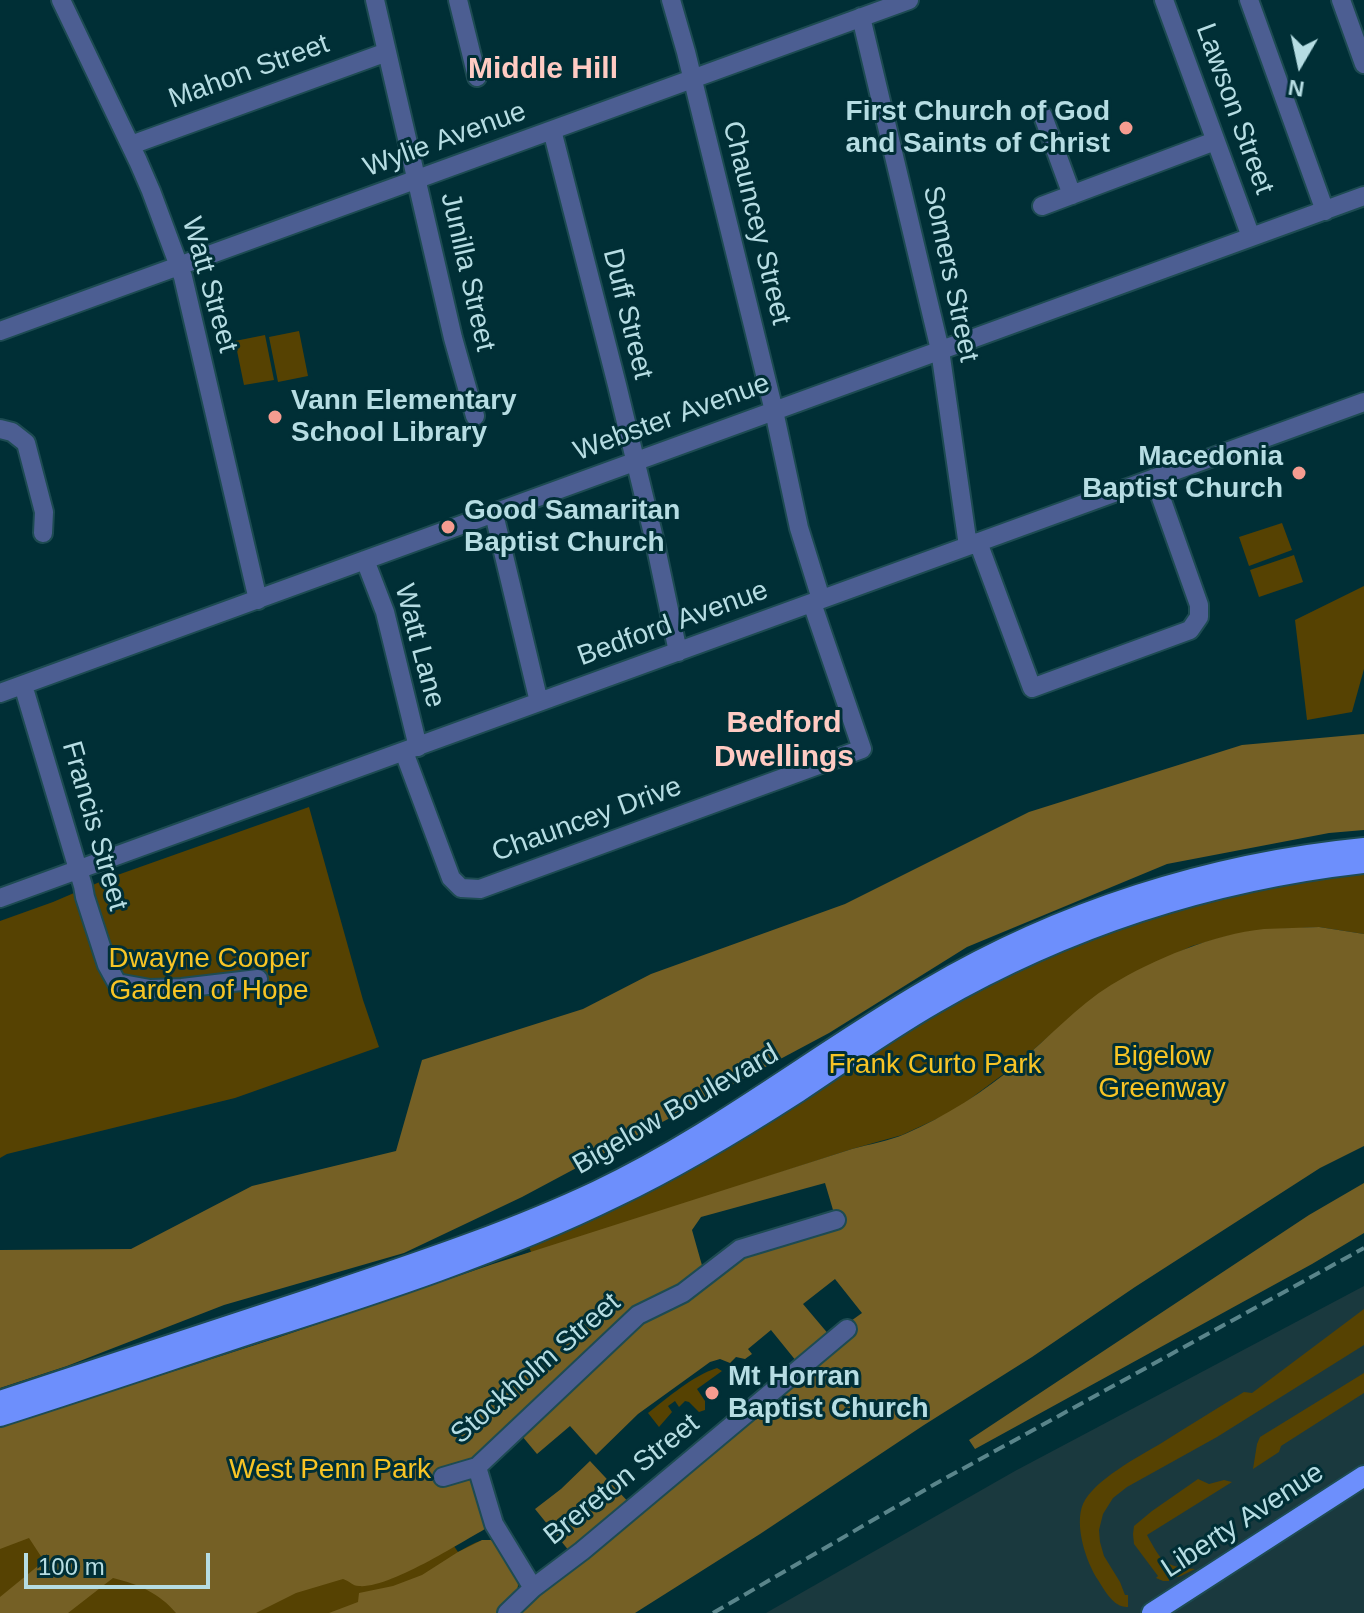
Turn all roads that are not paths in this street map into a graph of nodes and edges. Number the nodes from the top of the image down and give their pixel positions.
1 (61, 0) edge
2 (375, 0) edge
3 (458, 0) edge
4 (671, 0) edge
5 (909, 0) edge
6 (1164, 0) edge
7 (1249, 0) edge
8 (1341, 0) edge
9 (861, 17) junction
10 (387, 52) junction
11 (1364, 64) edge
12 (477, 77) dead end
13 (693, 79) junction
14 (1043, 116) dead end
15 (552, 130) junction
16 (1215, 141) junction
17 (131, 145) junction
18 (417, 179) junction
19 (1072, 195) junction
20 (1364, 196) edge
21 (1042, 206) dead end
22 (1325, 211) junction
23 (1251, 237) junction
24 (179, 266) junction
25 (0, 331) edge
26 (940, 350) junction
27 (1364, 402) edge
28 (774, 411) junction
29 (475, 416) dead end
30 (0, 429) edge
31 (635, 461) junction
32 (1154, 478) junction
33 (494, 514) junction
34 (43, 533) dead end
35 (973, 544) junction
36 (365, 560) junction
37 (258, 600) junction
38 (817, 601) junction
39 (678, 652) junction
40 (23, 685) junction
41 (0, 693) edge
42 (539, 702) junction
43 (411, 749) junction
44 (1364, 848) edge
45 (1364, 863) edge
46 (78, 871) junction
47 (0, 898) edge
48 (258, 979) dead end
49 (836, 1220) dead end
50 (847, 1329) dead end
51 (0, 1401) edge
52 (0, 1416) edge
53 (477, 1467) junction
54 (1364, 1476) edge
55 (443, 1477) dead end
56 (533, 1588) junction
57 (1158, 1612) edge
58 (507, 1613) edge

1 - 17 street, Watt Street
2 - 10 street, Junilla Street
3 - 12 street
4 - 13 street, Chauncey Street
5 - 9 street, Wylie Avenue
6 - 16 street, Lawson Street
7 - 22 street
8 - 11 street
9 - 13 street, Wylie Avenue
9 - 26 street, Somers Street
10 - 17 street, Mahon Street
10 - 18 street, Junilla Street
13 - 15 street, Wylie Avenue
13 - 28 street, Chauncey Street
14 - 19 street
15 - 18 street, Wylie Avenue
15 - 31 street, Duff Street
16 - 19 street
16 - 23 street, Lawson Street
17 - 24 street, Watt Street
18 - 24 street, Wylie Avenue
18 - 29 street, Junilla Street
19 - 21 street
20 - 22 street, Webster Avenue
22 - 23 street, Webster Avenue
23 - 26 street, Webster Avenue
24 - 25 street, Wylie Avenue
24 - 37 street, Watt Street
26 - 28 street, Webster Avenue
26 - 35 street, Somers Street
27 - 32 street, Bedford Avenue
28 - 31 street, Webster Avenue
28 - 38 street, Chauncey Street
30 - 34 street
31 - 33 street, Webster Avenue
31 - 39 street, Duff Street
32 - 35 street, Bedford Avenue
32 - 35 street, Somers Street
33 - 36 street, Webster Avenue
33 - 42 street
35 - 38 street, Bedford Avenue
36 - 37 street, Webster Avenue
36 - 43 street, Watt Lane
37 - 40 street, Webster Avenue
38 - 39 street, Bedford Avenue
38 - 43 street, Chauncey Drive
39 - 42 street, Bedford Avenue
40 - 41 street, Webster Avenue
40 - 46 street, Francis Street
42 - 43 street, Bedford Avenue
43 - 46 street, Bedford Avenue
44 - 51 main road, Bigelow Boulevard
45 - 52 main road, Bigelow Boulevard
46 - 47 street, Bedford Avenue
46 - 48 street, Francis Street
49 - 53 street, Stockholm Street
50 - 56 street, Brereton Street
53 - 55 street, Stockholm Street
53 - 56 street
54 - 57 main road, Liberty Avenue
56 - 58 street, Brereton Street

